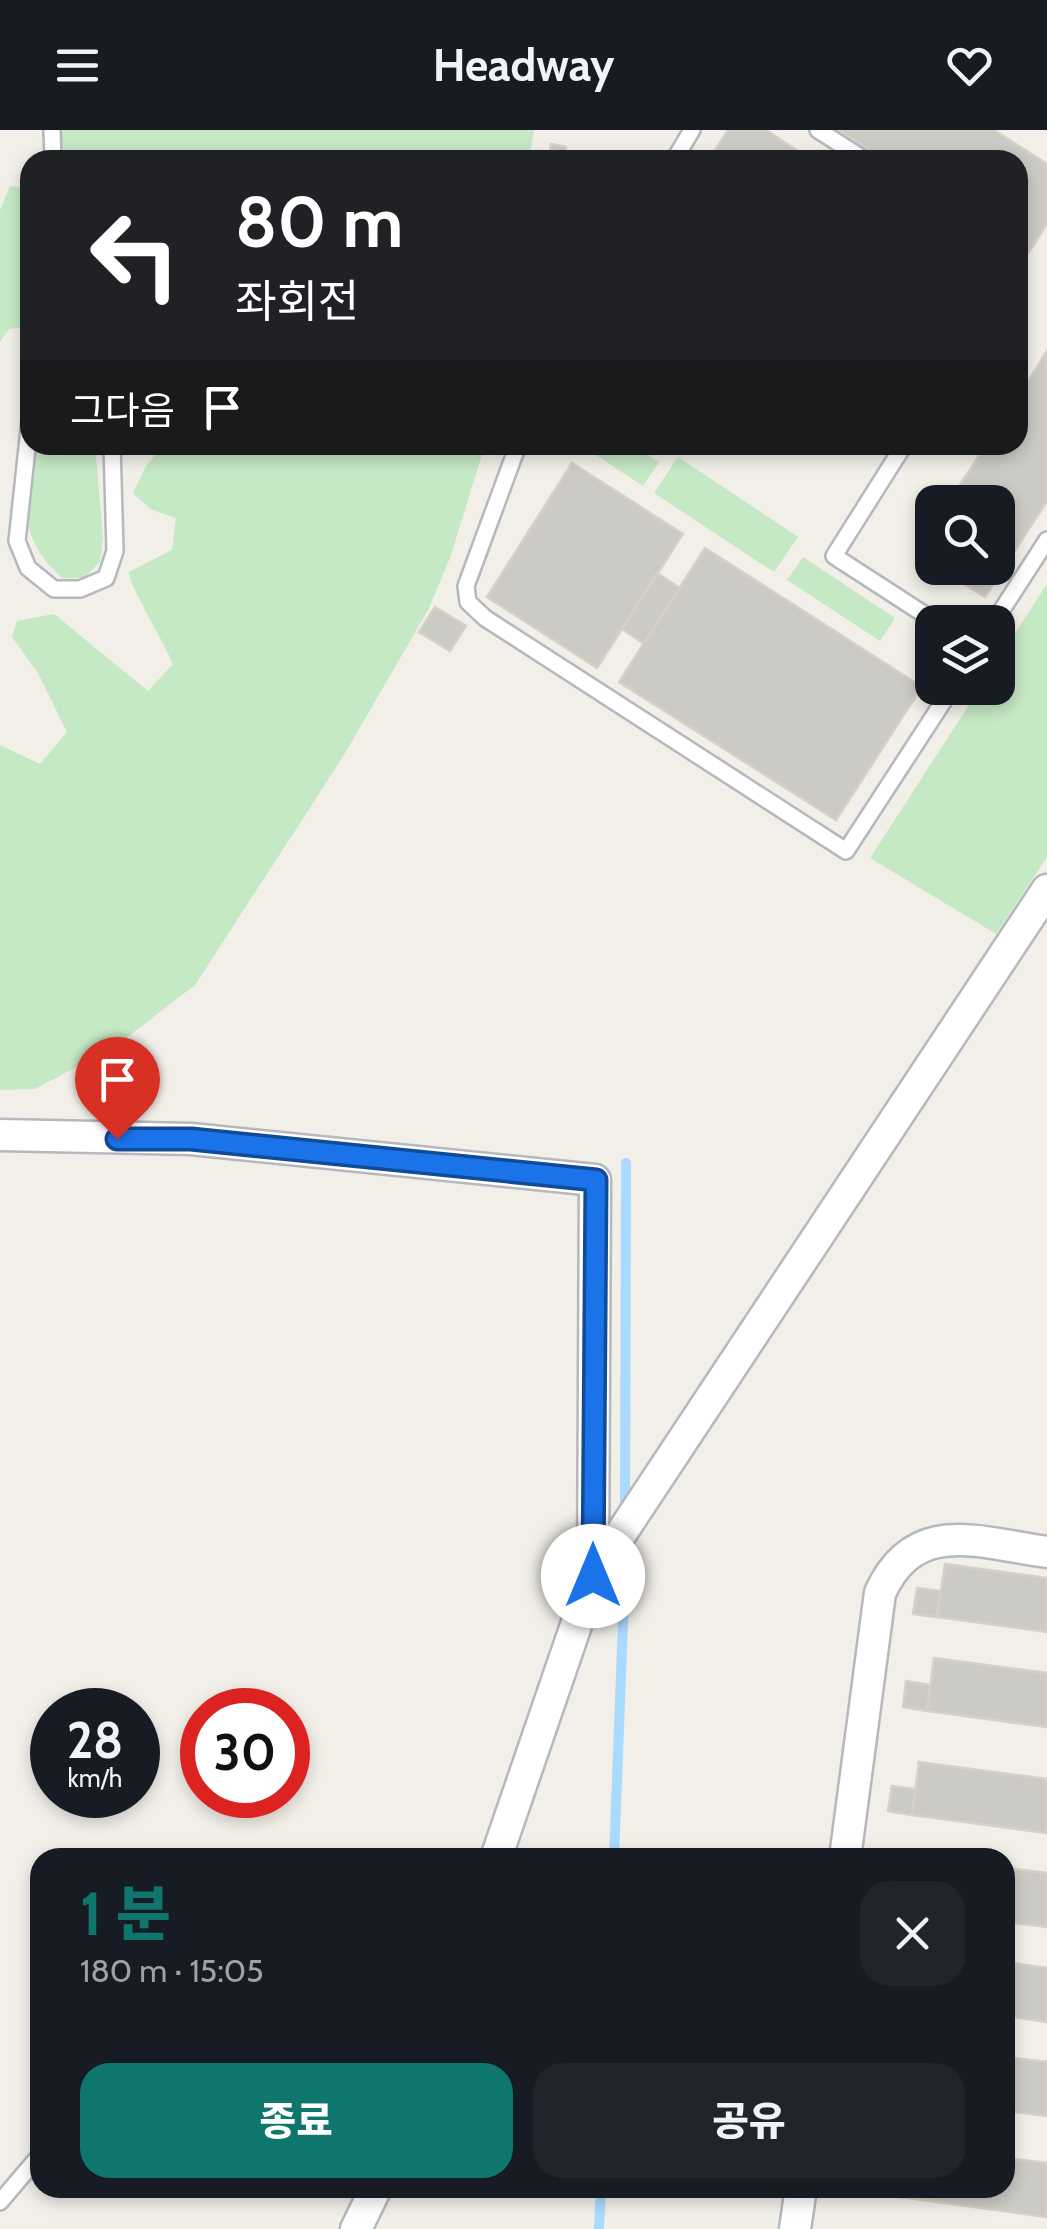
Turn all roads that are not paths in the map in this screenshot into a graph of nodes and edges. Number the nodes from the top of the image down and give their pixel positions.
1 (818, 130) edge
2 (849, 150) edge
3 (23, 455) edge
4 (112, 455) edge
5 (514, 455) edge
6 (898, 455) edge
7 (1047, 540) edge
8 (1005, 605) edge
9 (915, 608) edge
10 (941, 705) edge
11 (1047, 890) edge
12 (0, 1135) edge
13 (1047, 1552) edge
14 (599, 1566) junction
15 (500, 1848) edge
16 (845, 1848) edge
17 (30, 2167) edge
18 (371, 2198) edge
19 (799, 2198) edge
20 (0, 2202) edge
21 (356, 2229) edge
22 (795, 2229) edge

1 - 2 lane
3 - 4 lane
5 - 10 lane
6 - 9 lane
7 - 8 lane
11 - 14 street
12 - 14 street
13 - 16 street
14 - 15 street
17 - 20 lane
18 - 21 street
19 - 22 street

